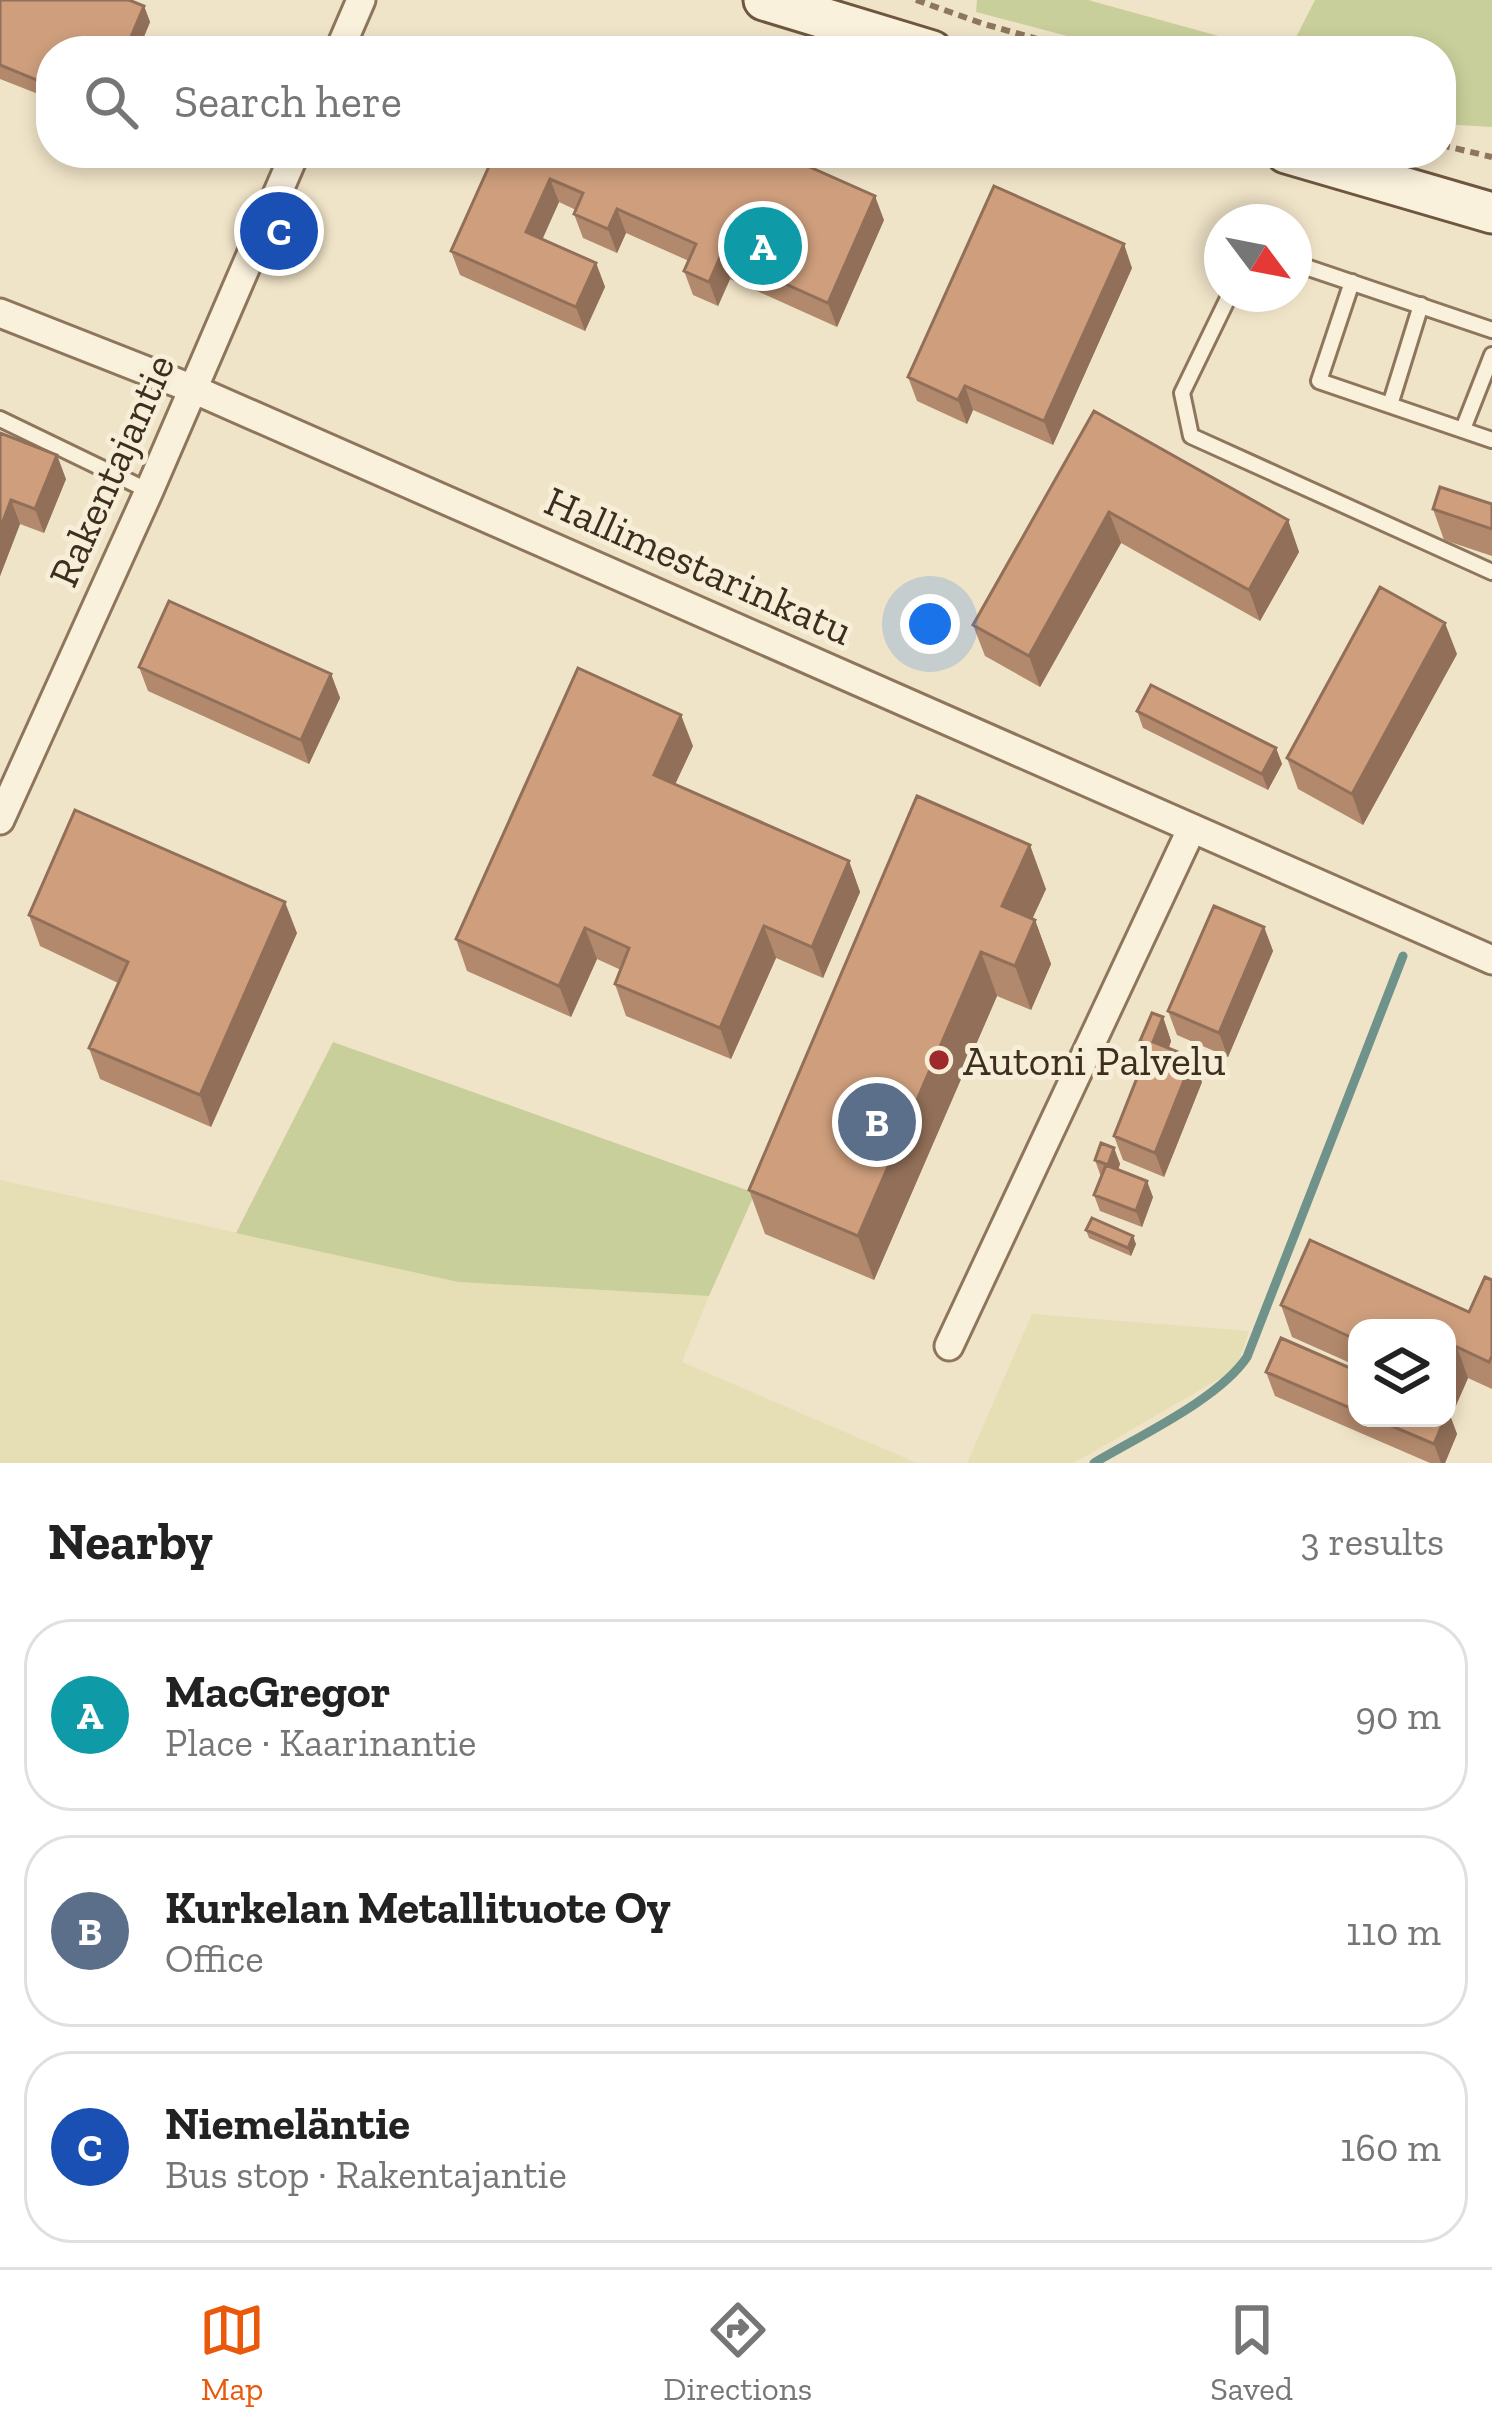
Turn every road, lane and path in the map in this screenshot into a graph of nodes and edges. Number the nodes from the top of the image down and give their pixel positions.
1 (361, 0) edge
2 (764, 0) edge
3 (916, 0) edge
4 (345, 36) edge
5 (883, 36) edge
6 (1027, 36) edge
7 (1456, 149) edge
8 (1492, 157) edge
9 (288, 168) edge
10 (1338, 168) edge
11 (1492, 213) edge
12 (1312, 269) edge
13 (1352, 281) junction
14 (1421, 305) junction
15 (1221, 312) edge
16 (0, 313) edge
17 (1492, 330) edge
18 (1492, 355) edge
19 (193, 388) junction
20 (1390, 405) junction
21 (0, 419) edge
22 (1463, 429) junction
23 (1492, 440) edge
24 (149, 491) junction
25 (1492, 572) edge
26 (0, 820) edge
27 (1192, 828) junction
28 (1492, 960) edge
29 (949, 1346) dead end

1 - 4 street
2 - 5 main road
3 - 6 path
7 - 8 path
9 - 19 street, Rakentajantie
10 - 11 main road
12 - 13 lane
13 - 14 lane
13 - 20 lane
14 - 17 lane
14 - 20 lane
15 - 25 lane
16 - 19 street, Hallimestarinkatu
18 - 22 lane
19 - 24 street, Rakentajantie
19 - 27 street, Hallimestarinkatu
20 - 22 lane
21 - 24 lane
22 - 23 lane
24 - 26 street, Rakentajantie
27 - 28 street, Hallimestarinkatu
27 - 29 street

